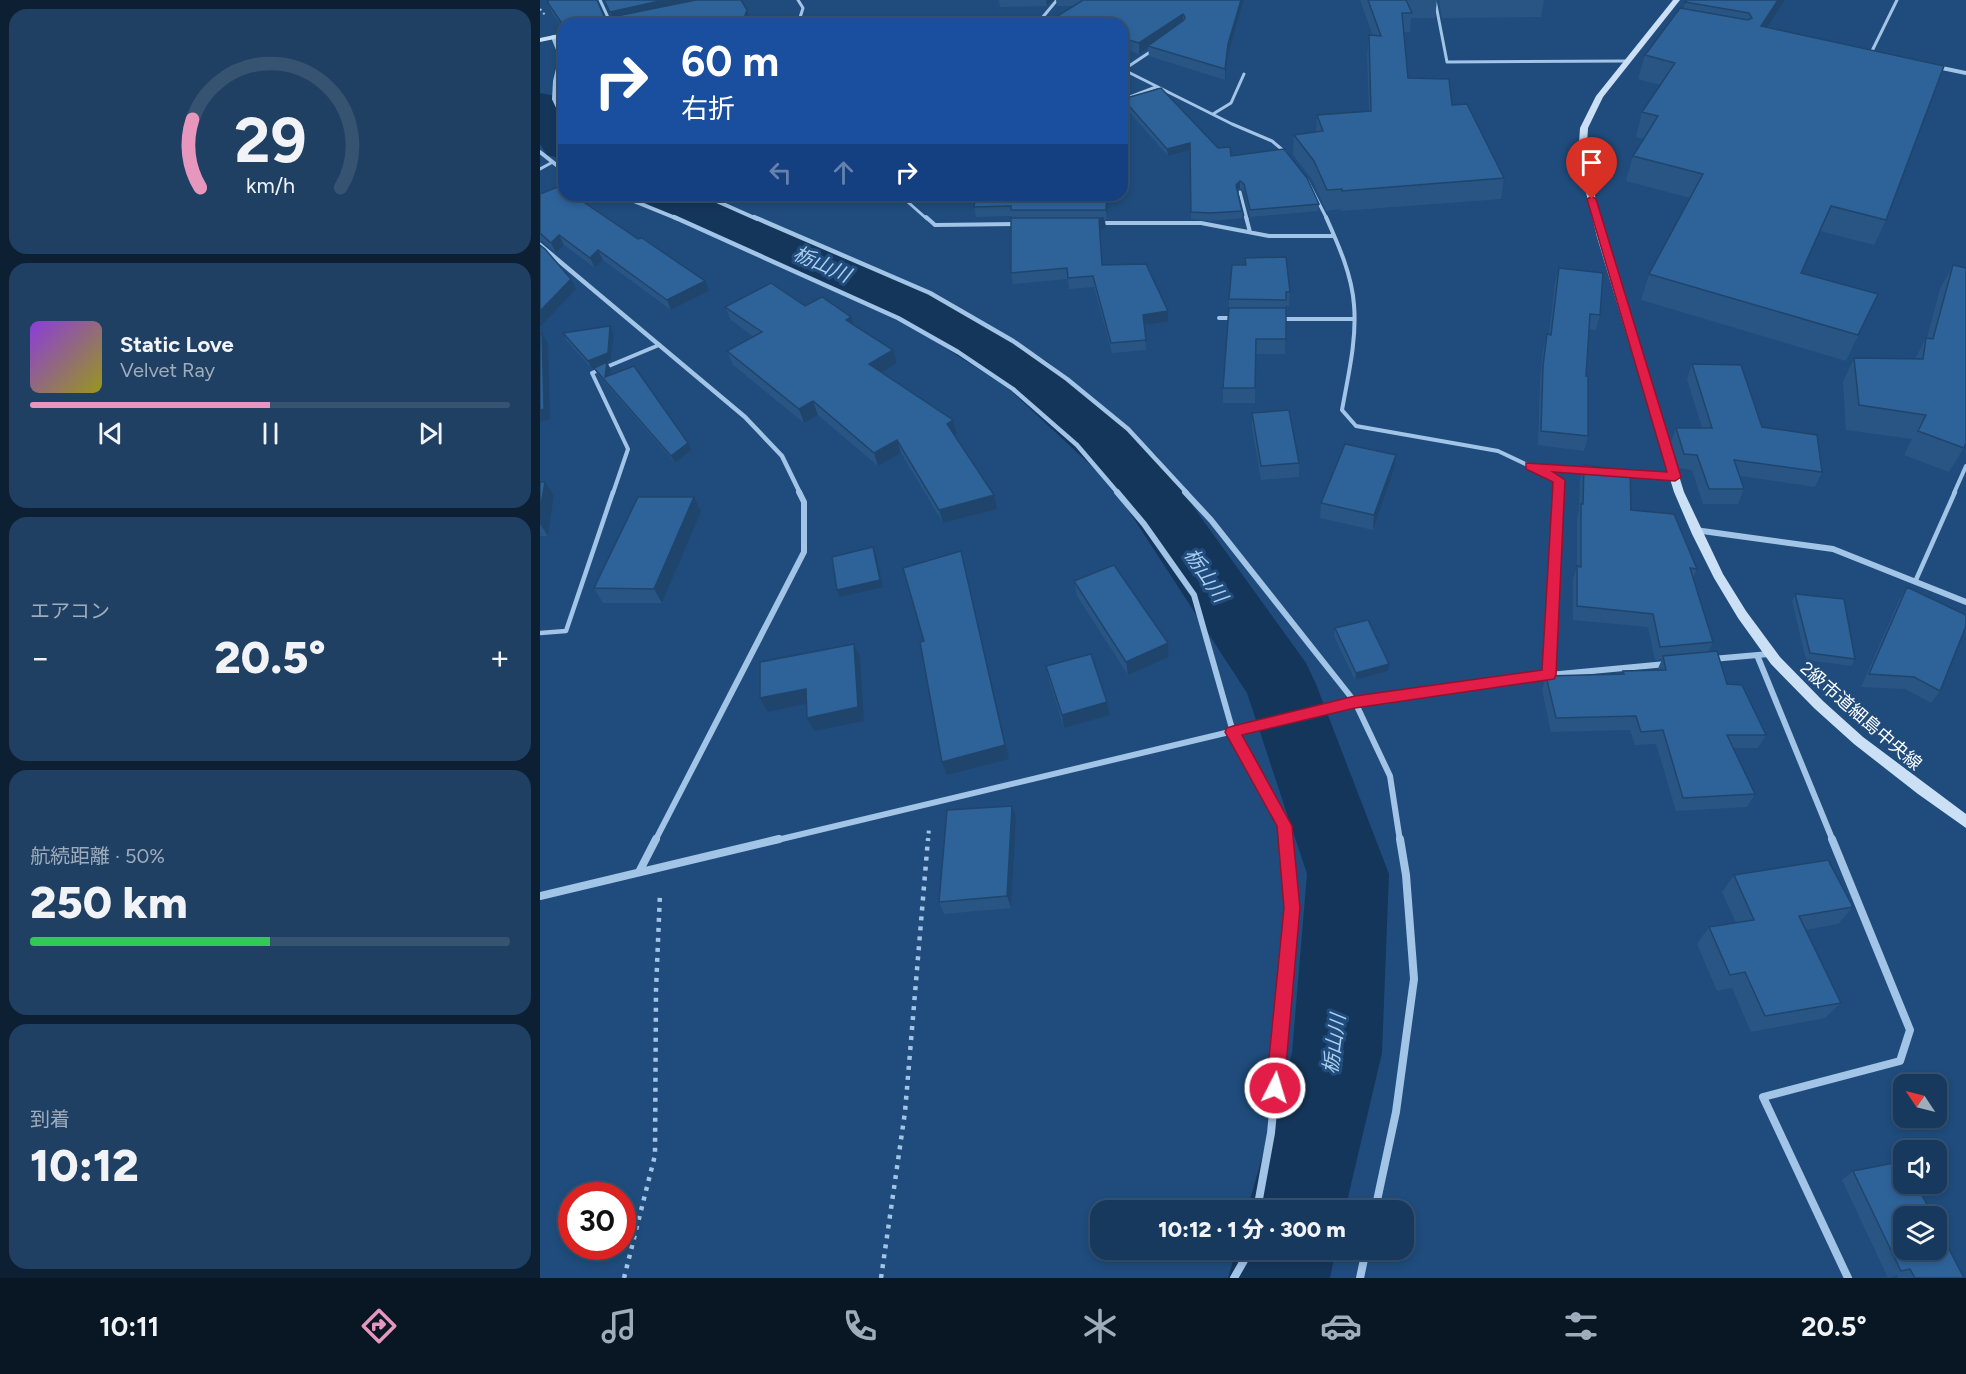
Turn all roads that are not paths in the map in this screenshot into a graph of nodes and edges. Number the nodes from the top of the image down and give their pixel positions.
1 (600, 0) edge
2 (798, 0) edge
3 (1058, 0) edge
4 (1435, 0) edge
5 (1677, 0) edge
6 (1897, 0) edge
7 (608, 18) edge
8 (800, 18) edge
9 (1042, 18) edge
10 (547, 39) edge
11 (1157, 47) edge
12 (558, 53) edge
13 (1871, 53) joint
14 (1882, 55) edge
15 (1627, 61) junction
16 (1128, 66) edge
17 (1934, 67) edge
18 (558, 69) edge
19 (1128, 73) edge
20 (1966, 73) edge
21 (1244, 74) dead end
22 (1157, 86) junction
23 (1128, 98) edge
24 (558, 107) edge
25 (1213, 114) junction
26 (540, 152) edge
27 (1290, 157) edge
28 (551, 163) junction
29 (558, 167) edge
30 (540, 169) edge
31 (1303, 175) edge
32 (1240, 192) edge
33 (634, 201) edge
34 (717, 201) edge
35 (907, 201) edge
36 (1097, 223) edge
37 (1028, 224) edge
38 (1250, 232) junction
39 (1333, 236) junction
40 (540, 245) edge
41 (1219, 318) dead end
42 (1242, 318) edge
43 (1275, 319) edge
44 (1354, 319) junction
45 (659, 345) junction
46 (1530, 466) junction
47 (1966, 466) edge
48 (1597, 471) edge
49 (1619, 473) edge
50 (1675, 477) junction
51 (1695, 530) junction
52 (1915, 582) junction
53 (1966, 602) edge
54 (540, 633) edge
55 (1769, 654) junction
56 (1757, 655) junction
57 (1699, 660) edge
58 (1676, 663) edge
59 (1549, 675) junction
60 (1355, 702) junction
61 (1233, 732) junction
62 (1966, 822) edge
63 (639, 872) junction
64 (540, 896) edge
65 (1259, 1200) edge
66 (1377, 1200) edge
67 (1244, 1260) edge
68 (1364, 1260) edge
69 (1234, 1278) edge
70 (1360, 1278) edge
71 (1848, 1278) edge

1 - 7 lane
2 - 8 lane
3 - 9 lane
4 - 15 lane
5 - 15 street, 2級市道細島中央線
6 - 13 lane
10 - 12 street
11 - 16 lane
13 - 14 street
15 - 50 street, 2級市道細島中央線
17 - 20 street
18 - 24 street
19 - 22 lane
21 - 25 lane
22 - 23 lane
22 - 25 lane
25 - 27 lane
26 - 28 street
28 - 29 street
28 - 30 lane
31 - 39 lane
32 - 38 lane
33 - 61 street
34 - 60 street
35 - 37 lane
36 - 38 lane
38 - 39 lane
39 - 44 lane
40 - 45 street
41 - 42 lane
43 - 44 lane
44 - 46 lane
45 - 54 lane
45 - 63 street
46 - 48 lane
46 - 59 lane
47 - 52 lane
49 - 50 lane
50 - 51 street, 2級市道細島中央線
51 - 52 street
51 - 55 street, 2級市道細島中央線
52 - 53 street
55 - 56 street
55 - 62 street, 2級市道細島中央線
56 - 57 street
56 - 71 street
58 - 59 street
59 - 60 street
60 - 61 street
60 - 66 street
61 - 63 street
61 - 65 street
63 - 64 street
67 - 69 street
68 - 70 street

